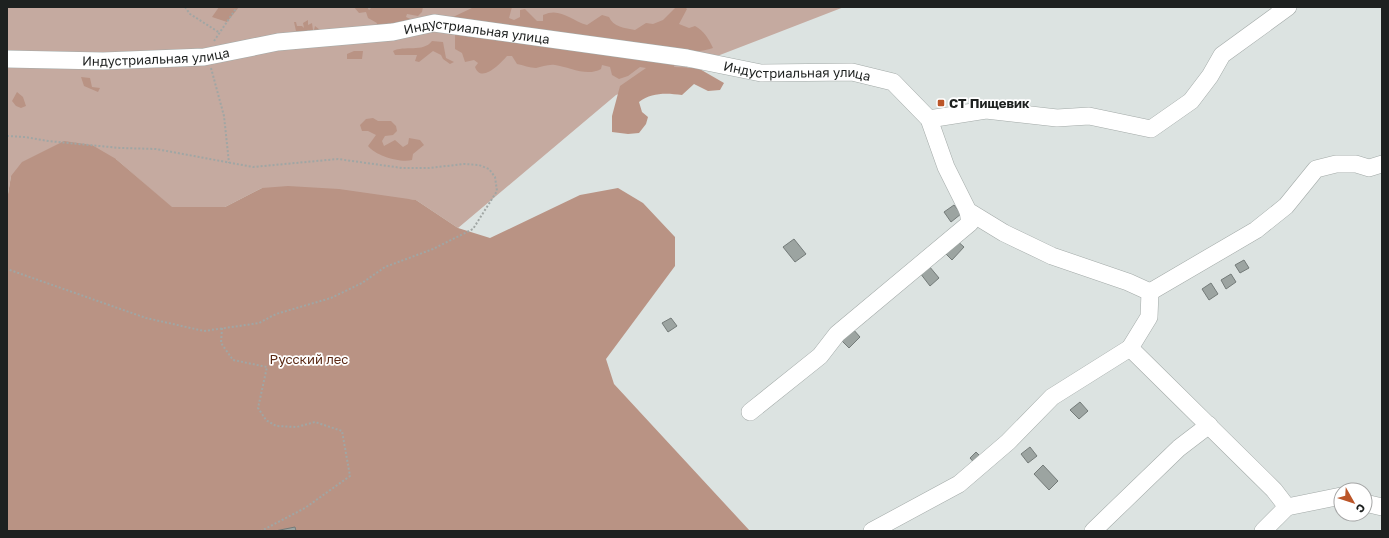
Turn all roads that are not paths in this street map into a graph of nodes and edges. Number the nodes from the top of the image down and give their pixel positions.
1 (1288, 7) edge
2 (7, 59) edge
3 (929, 119) junction
4 (1382, 164) edge
5 (968, 211) junction
6 (1150, 292) junction
7 (1130, 348) junction
8 (750, 412) dead end
9 (1209, 425) junction
10 (1333, 498) edge
11 (1287, 507) junction
12 (872, 531) edge
13 (1093, 531) edge
14 (1263, 531) edge

1 - 3 street
2 - 3 street, Индустриальная улица
3 - 5 street
4 - 6 street
5 - 6 street
5 - 8 street
6 - 7 street
7 - 9 street
7 - 12 street
9 - 11 street
9 - 13 street
10 - 11 street
11 - 14 street

